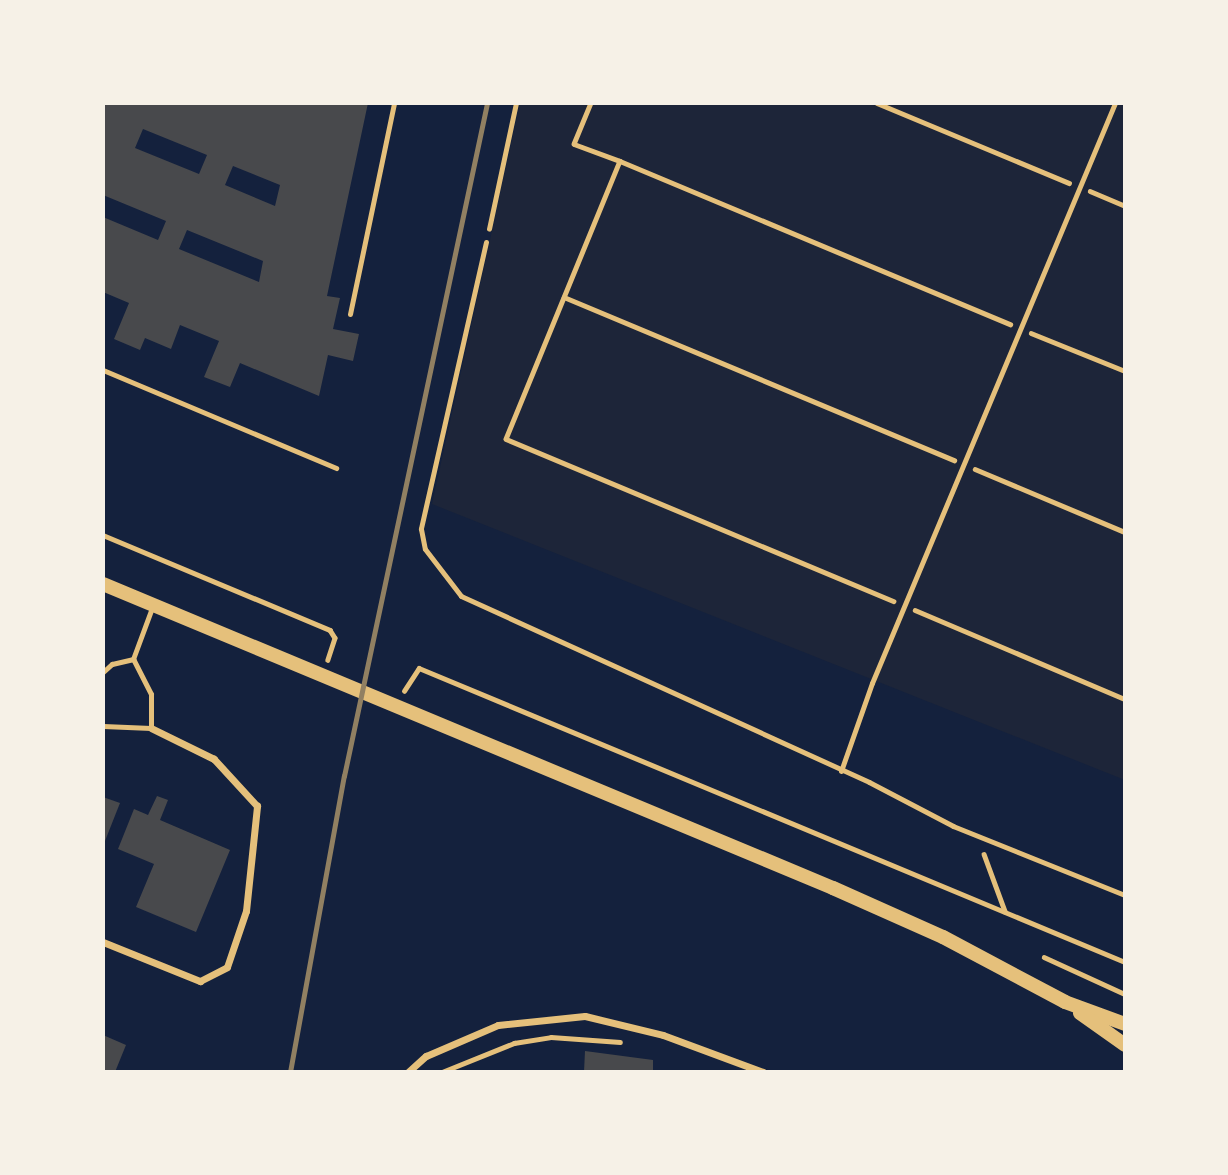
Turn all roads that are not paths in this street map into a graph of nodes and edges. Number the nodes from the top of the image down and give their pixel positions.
1 (394, 103) edge
2 (1115, 103) edge
3 (486, 242) road end
4 (350, 314) dead end
5 (103, 370) edge
6 (336, 468) dead end
7 (103, 584) edge
8 (153, 605) junction
9 (133, 659) junction
10 (103, 672) edge
11 (103, 726) edge
12 (151, 728) junction
13 (841, 771) junction
14 (1125, 895) edge
15 (103, 942) edge
16 (1065, 1002) junction
17 (1125, 1024) edge
18 (1125, 1045) edge
19 (408, 1072) edge
20 (763, 1072) edge

1 - 4 lane
2 - 13 lane
3 - 13 lane
5 - 6 lane
7 - 8 main road
8 - 9 lane
8 - 16 main road
9 - 10 lane
9 - 12 lane
11 - 12 lane
12 - 15 street
13 - 14 lane
16 - 17 main road
16 - 18 main road
19 - 20 street

